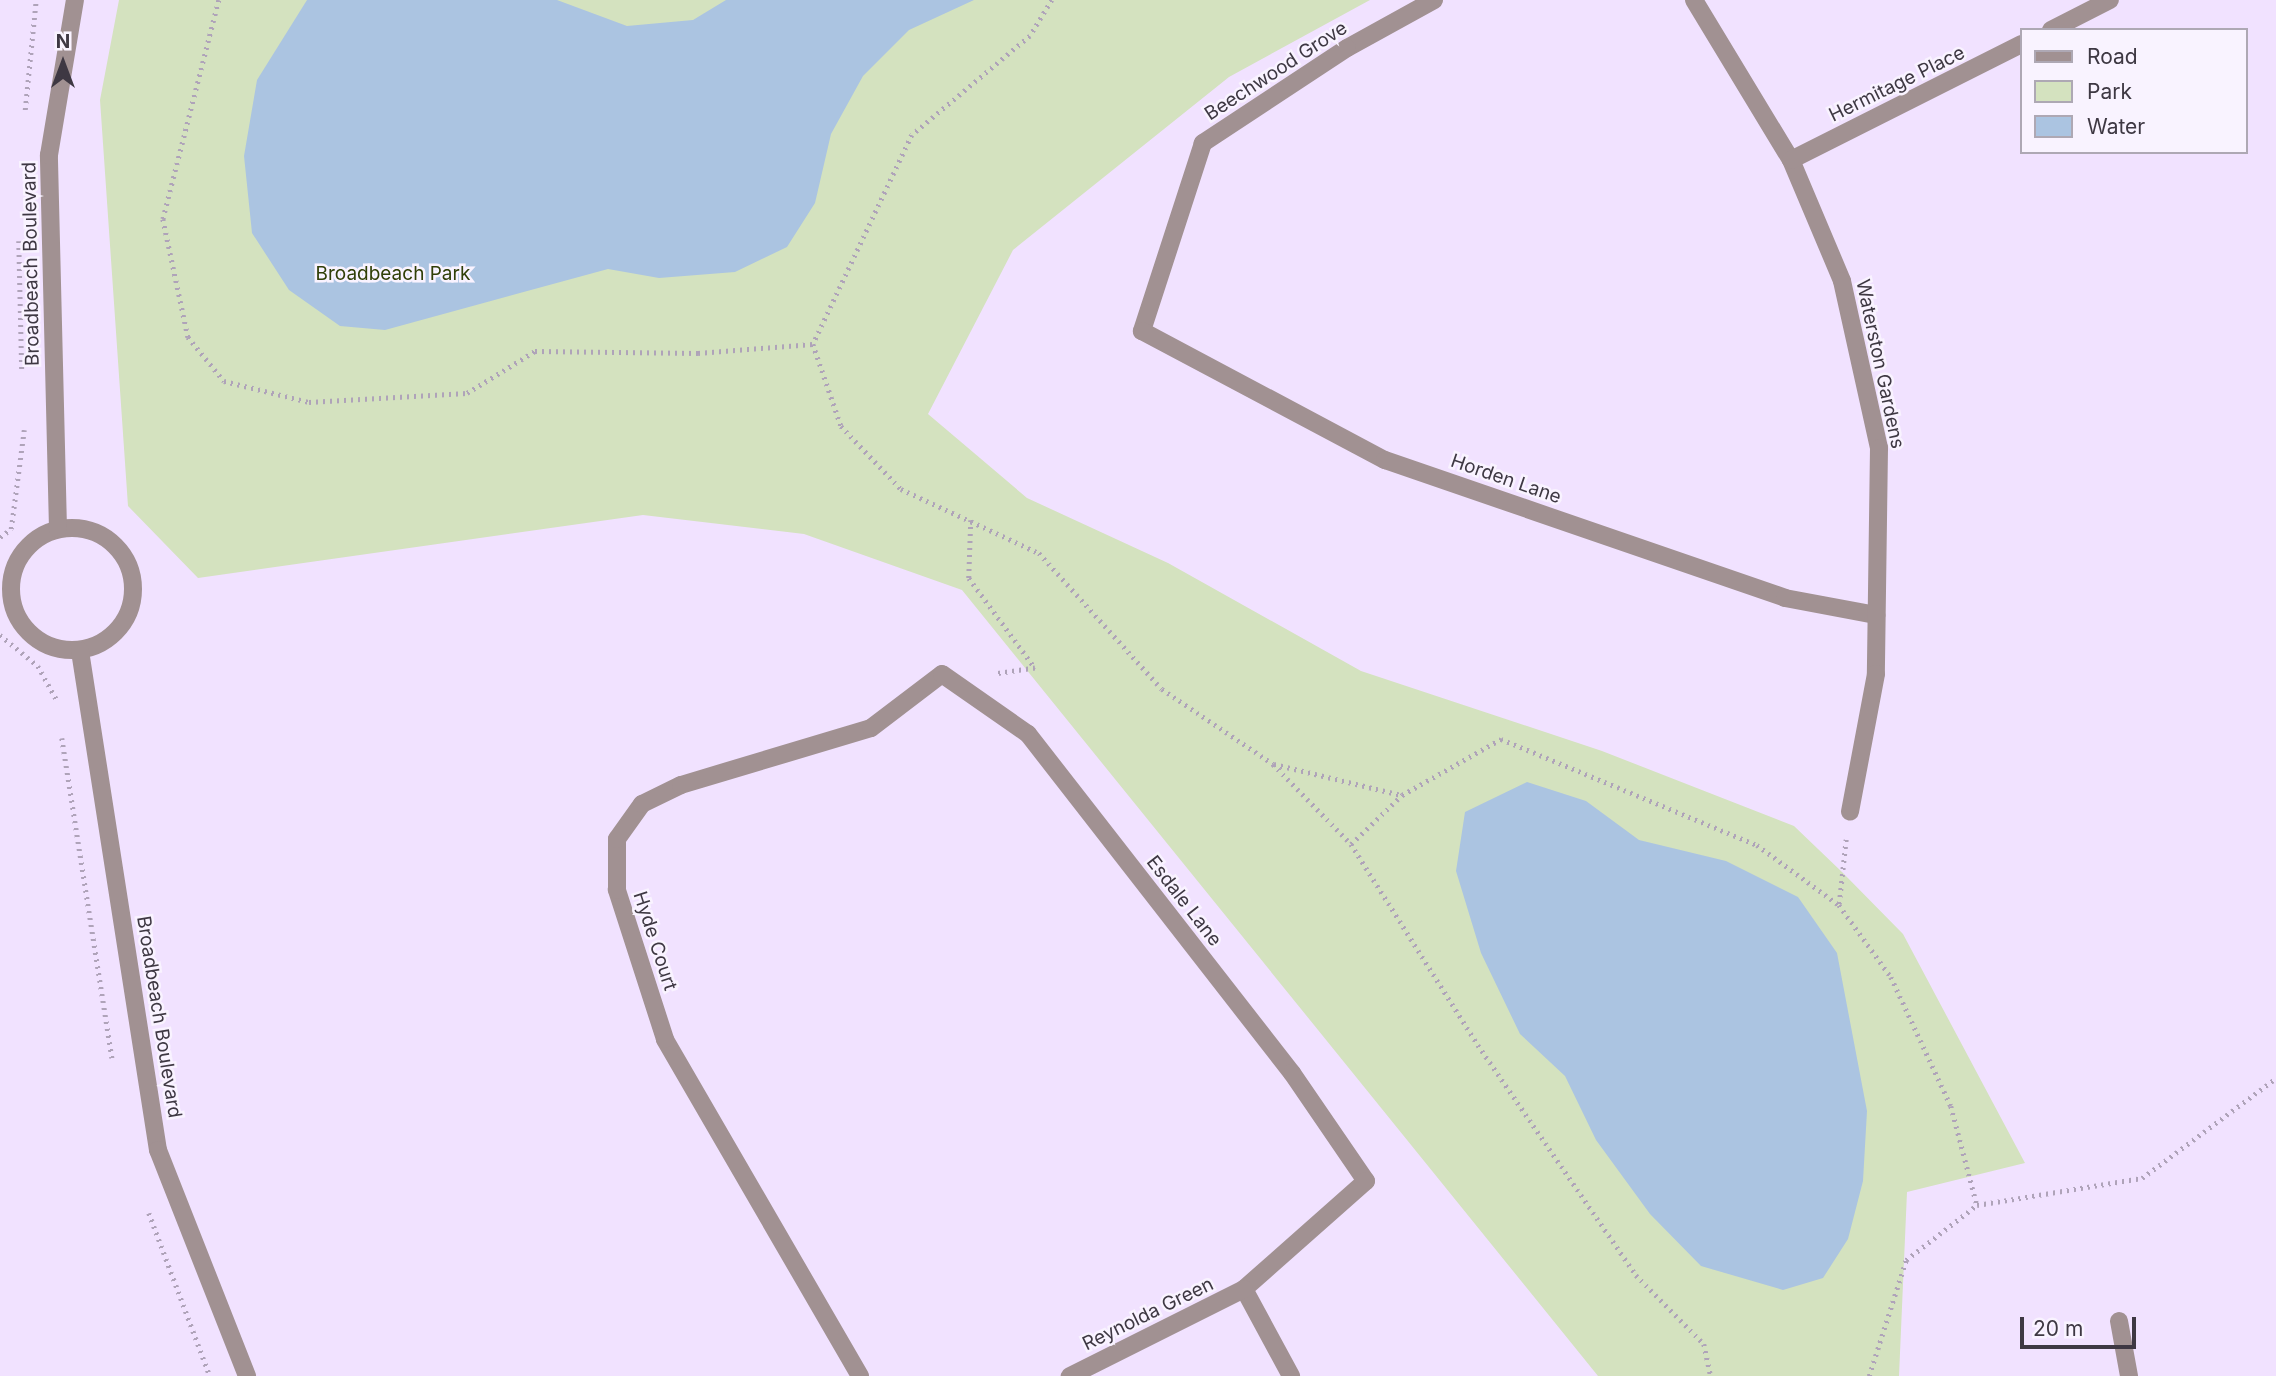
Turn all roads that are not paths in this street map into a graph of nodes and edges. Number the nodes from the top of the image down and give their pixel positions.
1 (75, 0) edge
2 (1434, 0) edge
3 (1695, 0) edge
4 (2110, 0) edge
5 (2055, 28) edge
6 (2021, 45) edge
7 (1791, 160) junction
8 (1142, 331) joint
9 (58, 529) junction
10 (5, 600) edge
11 (1876, 615) junction
12 (80, 651) junction
13 (942, 674) joint
14 (1850, 812) road end
15 (1366, 1181) joint
16 (1244, 1289) junction
17 (2119, 1321) dead end
18 (247, 1376) edge
19 (860, 1376) edge
20 (1070, 1376) edge
21 (1291, 1376) edge
22 (2129, 1376) edge

1 - 9 street, Broadbeach Boulevard
2 - 8 street, Beechwood Grove
3 - 7 street, Waterston Gardens
4 - 5 street
6 - 7 street, Hermitage Place
7 - 11 street, Waterston Gardens
8 - 11 street, Horden Lane
9 - 10 street
9 - 12 street
10 - 12 street
11 - 14 street, Waterston Gardens
12 - 18 street, Broadbeach Boulevard
13 - 15 street, Esdale Lane
13 - 19 street, Hyde Court
15 - 16 street, Reynolda Green
16 - 20 street, Reynolda Green
16 - 21 street, Reynolda Green
17 - 22 street

